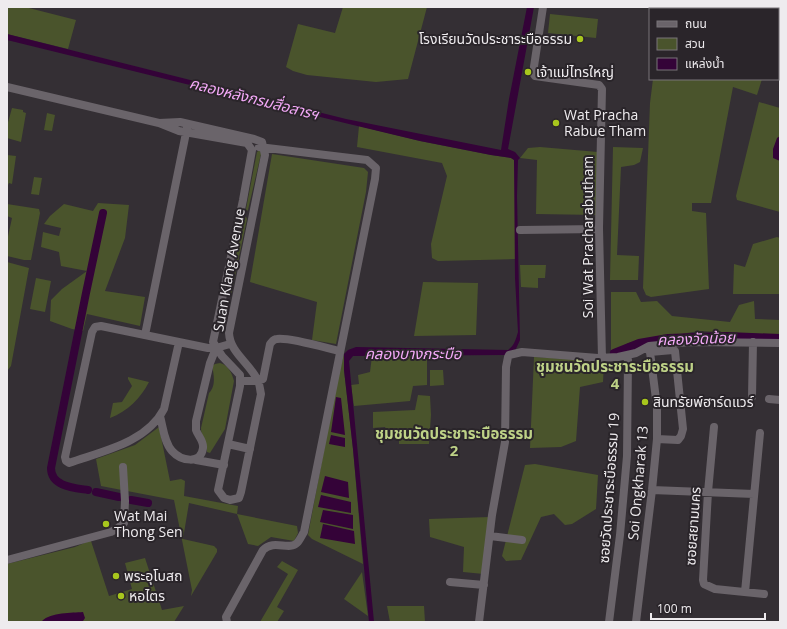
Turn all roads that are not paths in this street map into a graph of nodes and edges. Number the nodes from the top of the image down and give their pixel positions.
1 (543, 7) edge
2 (7, 87) edge
3 (159, 123) junction
4 (187, 124) junction
5 (186, 132) junction
6 (250, 146) junction
7 (264, 148) junction
8 (241, 214) junction
9 (252, 216) junction
10 (600, 229) junction
11 (520, 230) dead end
12 (223, 298) junction
13 (235, 300) junction
14 (145, 335) junction
15 (179, 342) junction
16 (753, 342) junction
17 (780, 343) edge
18 (230, 344) junction
19 (216, 348) junction
20 (649, 350) junction
21 (339, 351) junction
22 (626, 356) junction
23 (600, 358) junction
24 (240, 380) junction
25 (258, 381) junction
26 (752, 396) dead end
27 (769, 399) dead end
28 (780, 400) edge
29 (160, 416) junction
30 (714, 427) dead end
31 (760, 433) dead end
32 (657, 439) junction
33 (228, 444) junction
34 (250, 449) junction
35 (196, 460) junction
36 (224, 465) junction
37 (123, 467) dead end
38 (652, 490) junction
39 (708, 492) junction
40 (754, 494) junction
41 (490, 536) junction
42 (522, 540) dead end
43 (7, 560) edge
44 (450, 582) dead end
45 (484, 586) junction
46 (745, 592) junction
47 (764, 594) dead end
48 (227, 622) edge
49 (479, 622) edge
50 (609, 622) edge
51 (636, 622) edge

1 - 10 street, Soi Wat Pracharabutham
2 - 3 street
3 - 4 street
3 - 5 street
4 - 5 street
4 - 7 street
5 - 6 street
5 - 14 street
6 - 7 street
6 - 8 street, Suan Klang Avenue
7 - 9 street, Suan Klang Avenue
7 - 21 street
8 - 9 street
8 - 12 street, Suan Klang Avenue
9 - 13 street, Suan Klang Avenue
10 - 11 street
10 - 23 street, Soi Wat Pracharabutham
12 - 13 street
12 - 19 street, Suan Klang Avenue
13 - 18 street, Suan Klang Avenue
14 - 15 street
14 - 29 street
15 - 19 street
15 - 29 street
16 - 17 street
16 - 20 street
16 - 26 street
18 - 19 street
18 - 25 street, Suan Klang Avenue
19 - 24 street, Suan Klang Avenue
19 - 35 street
20 - 22 street
20 - 32 street, Soi Ongkharak 13
20 - 32 street
21 - 25 street
21 - 48 street
22 - 23 street
22 - 50 street, ซอยวัดประชาระบือธรรม 19
23 - 41 street
24 - 25 street
24 - 33 street, Suan Klang Avenue
25 - 34 street, Suan Klang Avenue
27 - 28 street
29 - 35 street
30 - 39 street, ซอยสยามนคร
31 - 40 street
32 - 38 street, Soi Ongkharak 13
33 - 34 street
33 - 36 street, Suan Klang Avenue
34 - 36 street, Suan Klang Avenue
35 - 36 street
37 - 43 street
38 - 39 street
38 - 51 street, Soi Ongkharak 13
39 - 40 street
39 - 46 street, ซอยสยามนคร
40 - 46 street
41 - 42 street
41 - 45 street
44 - 45 street
45 - 49 street
46 - 47 street, ซอยสยามนคร

